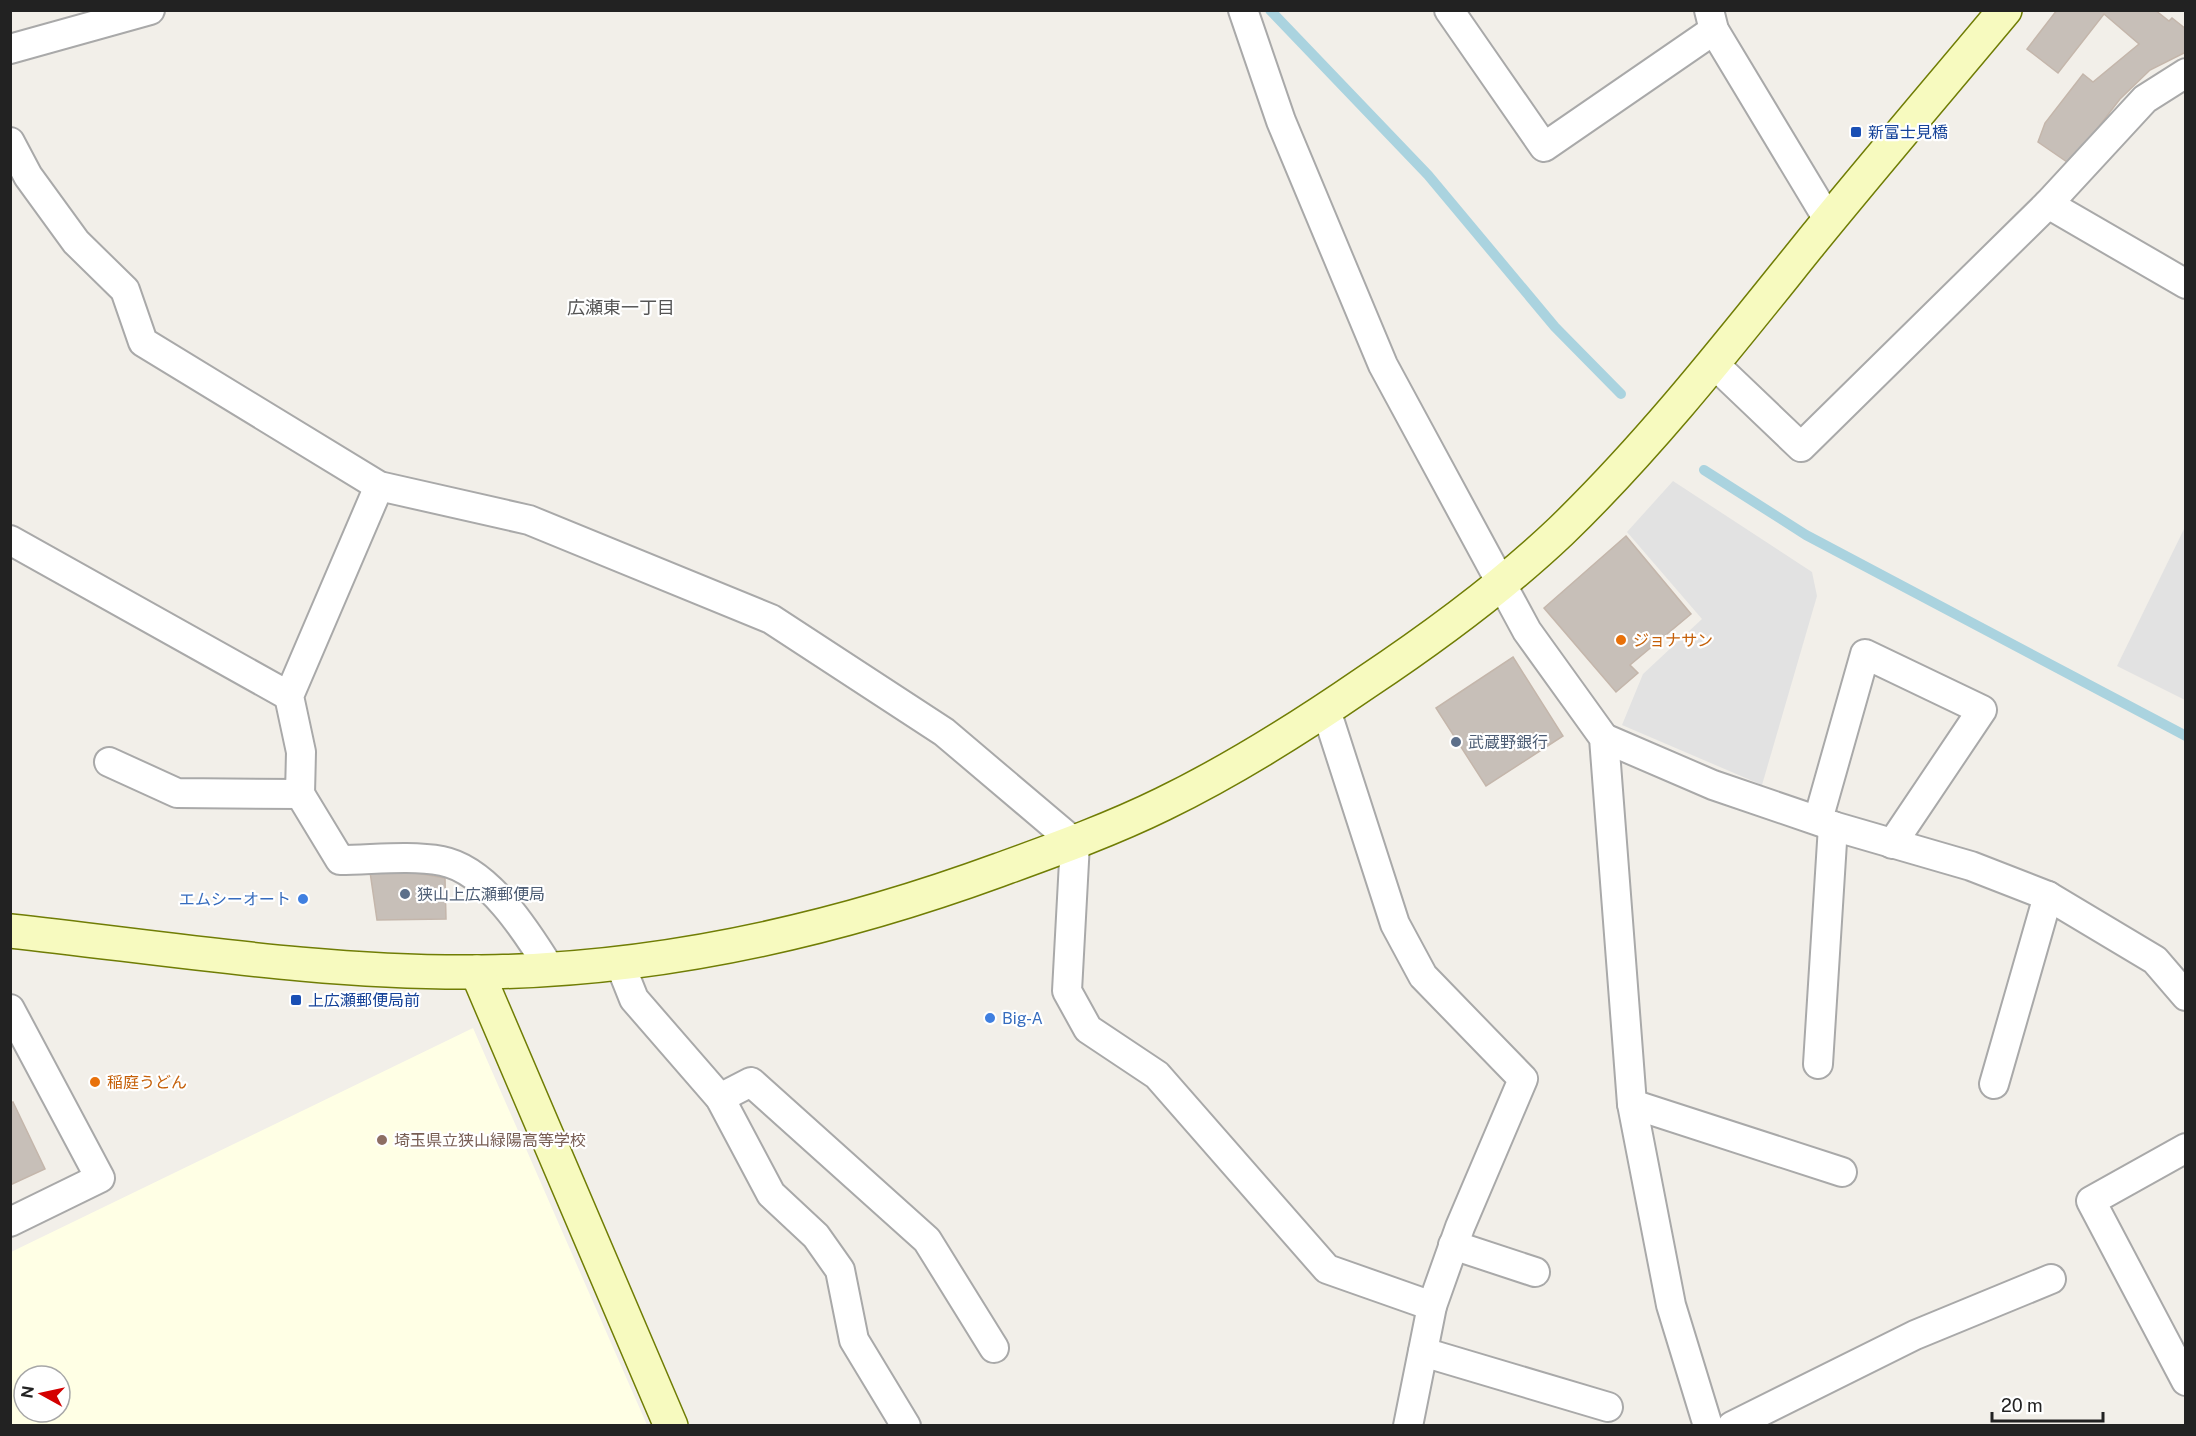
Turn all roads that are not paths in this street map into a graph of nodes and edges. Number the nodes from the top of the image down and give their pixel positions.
1 (150, 10) edge
2 (1243, 10) edge
3 (1449, 10) edge
4 (2005, 10) edge
5 (1712, 20) edge
6 (10, 50) edge
7 (2186, 73) edge
8 (10, 142) edge
9 (2048, 204) junction
10 (1828, 221) junction
11 (2186, 284) edge
12 (1713, 363) junction
13 (380, 486) junction
14 (10, 540) edge
15 (1502, 582) junction
16 (289, 696) junction
17 (1326, 710) junction
18 (1604, 738) junction
19 (109, 762) dead end
20 (300, 794) junction
21 (1826, 823) junction
22 (1075, 843) junction
23 (1892, 843) junction
24 (2048, 896) junction
25 (10, 931) edge
26 (620, 964) junction
27 (550, 969) junction
28 (477, 972) junction
29 (2186, 996) edge
30 (10, 1009) edge
31 (1818, 1064) dead end
32 (1994, 1084) dead end
33 (720, 1098) junction
34 (1632, 1104) junction
35 (2186, 1148) edge
36 (1842, 1172) dead end
37 (10, 1222) edge
38 (1454, 1245) junction
39 (1535, 1272) dead end
40 (2051, 1279) dead end
41 (1432, 1306) junction
42 (994, 1348) dead end
43 (1423, 1352) junction
44 (2186, 1382) edge
45 (1608, 1407) dead end
46 (671, 1425) edge
47 (906, 1425) edge
48 (1408, 1425) edge
49 (1708, 1425) edge
50 (1732, 1425) edge

1 - 6 street
2 - 15 street
3 - 5 street
4 - 10 street
5 - 10 street
7 - 9 street
8 - 13 street
9 - 11 street
9 - 12 street
10 - 12 street
12 - 15 street
13 - 16 street
13 - 22 street
14 - 16 street
15 - 17 street
15 - 18 street
16 - 20 street
17 - 22 street
17 - 38 street
18 - 21 street
18 - 34 street
19 - 20 street
20 - 27 street
21 - 23 street
21 - 23 street
21 - 31 street
22 - 26 street
22 - 41 street
23 - 24 street
24 - 29 street
24 - 32 street
25 - 28 street
26 - 27 street
26 - 33 street
27 - 28 street
28 - 46 street
30 - 37 street
33 - 42 street
33 - 47 street
34 - 36 street
34 - 49 street
35 - 44 street
38 - 39 street
38 - 41 street
40 - 50 street
41 - 43 street
43 - 45 street
43 - 48 street

